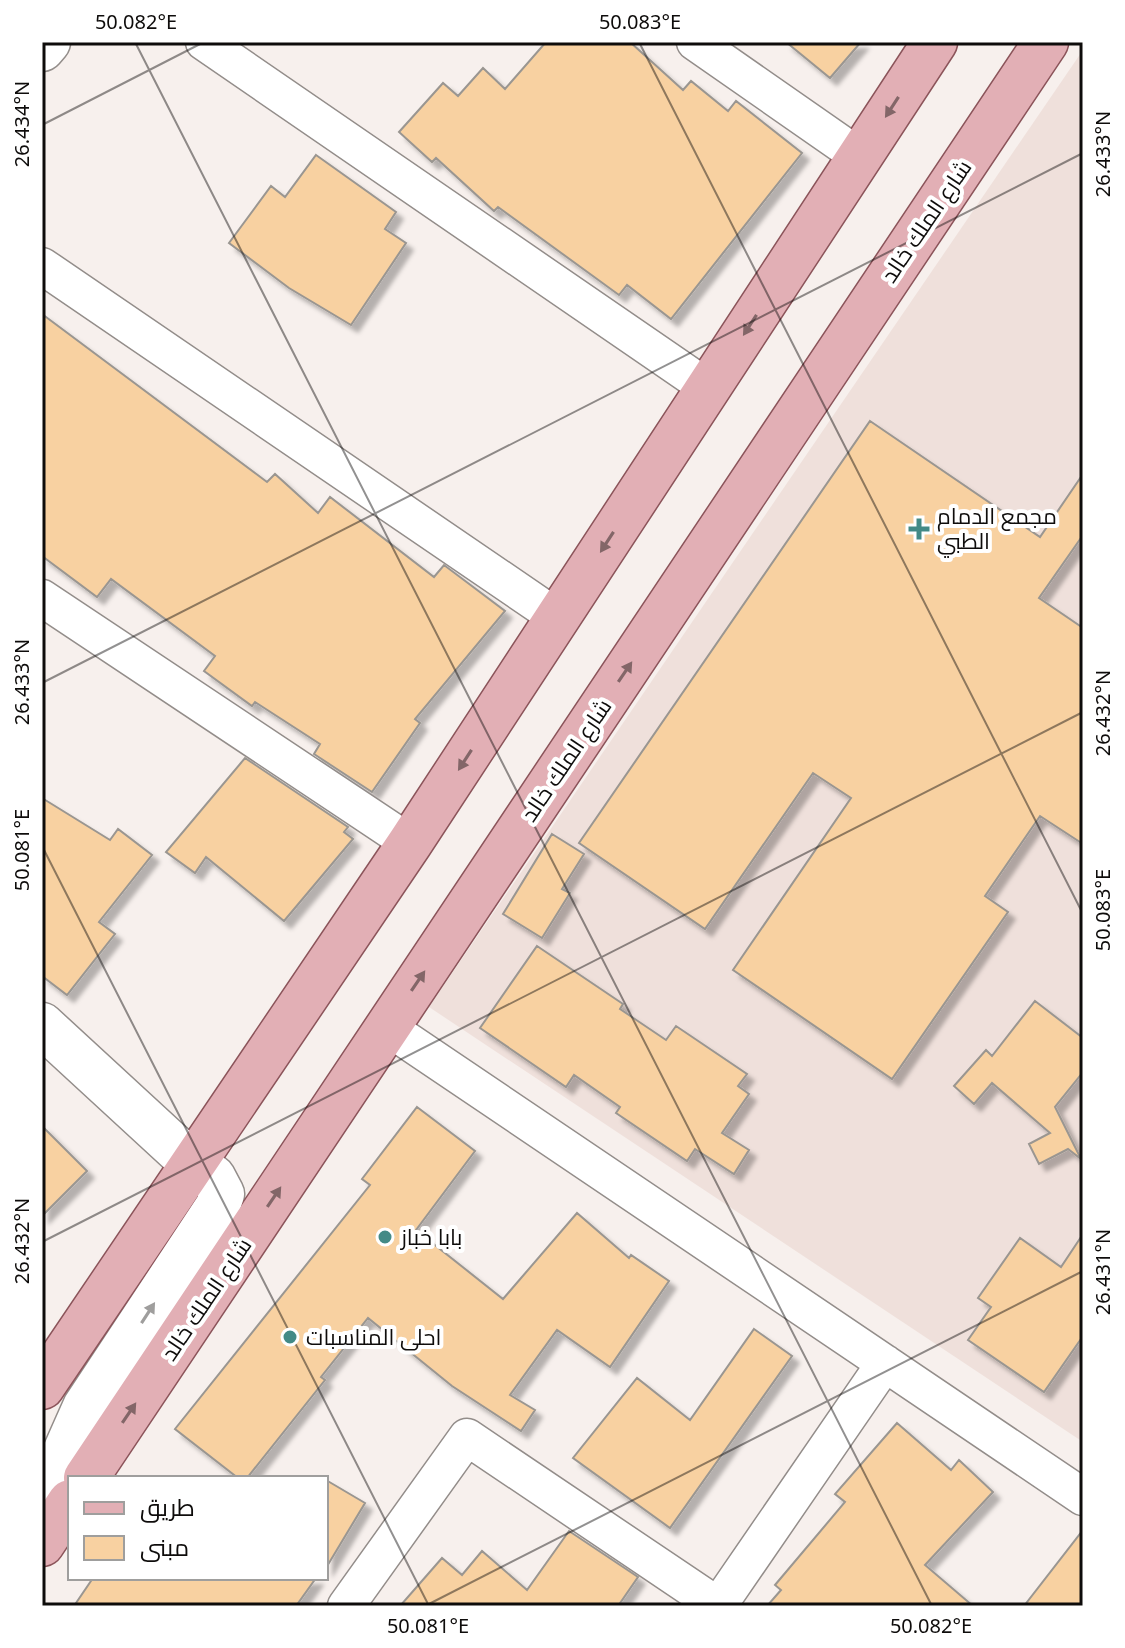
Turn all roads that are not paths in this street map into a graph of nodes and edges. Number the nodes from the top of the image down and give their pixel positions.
1 (48, 42) edge
2 (204, 42) edge
3 (695, 42) edge
4 (935, 42) edge
5 (1046, 42) edge
6 (42, 49) edge
7 (860, 157) junction
8 (42, 266) edge
9 (708, 388) junction
10 (42, 598) edge
11 (558, 618) junction
12 (410, 843) junction
13 (42, 1025) edge
14 (387, 1027) junction
15 (194, 1165) junction
16 (885, 1363) junction
17 (42, 1387) edge
18 (87, 1476) edge
19 (1083, 1497) edge
20 (68, 1505) edge
21 (42, 1532) edge
22 (42, 1544) edge
23 (346, 1606) edge
24 (718, 1606) edge

1 - 6 street
2 - 9 street
3 - 7 street
4 -> 7 main road
14 -> 5 main road, شارع الملك خالد
7 -> 9 main road
8 - 11 street
9 -> 11 main road
10 - 12 street
11 -> 12 main road
12 - 15 main road
13 - 15 street
14 - 16 street
18 -> 14 main road, شارع الملك خالد
15 - 17 main road
21 -> 15 street
16 - 19 street
16 - 24 street
20 - 22 main road
23 - 24 street

